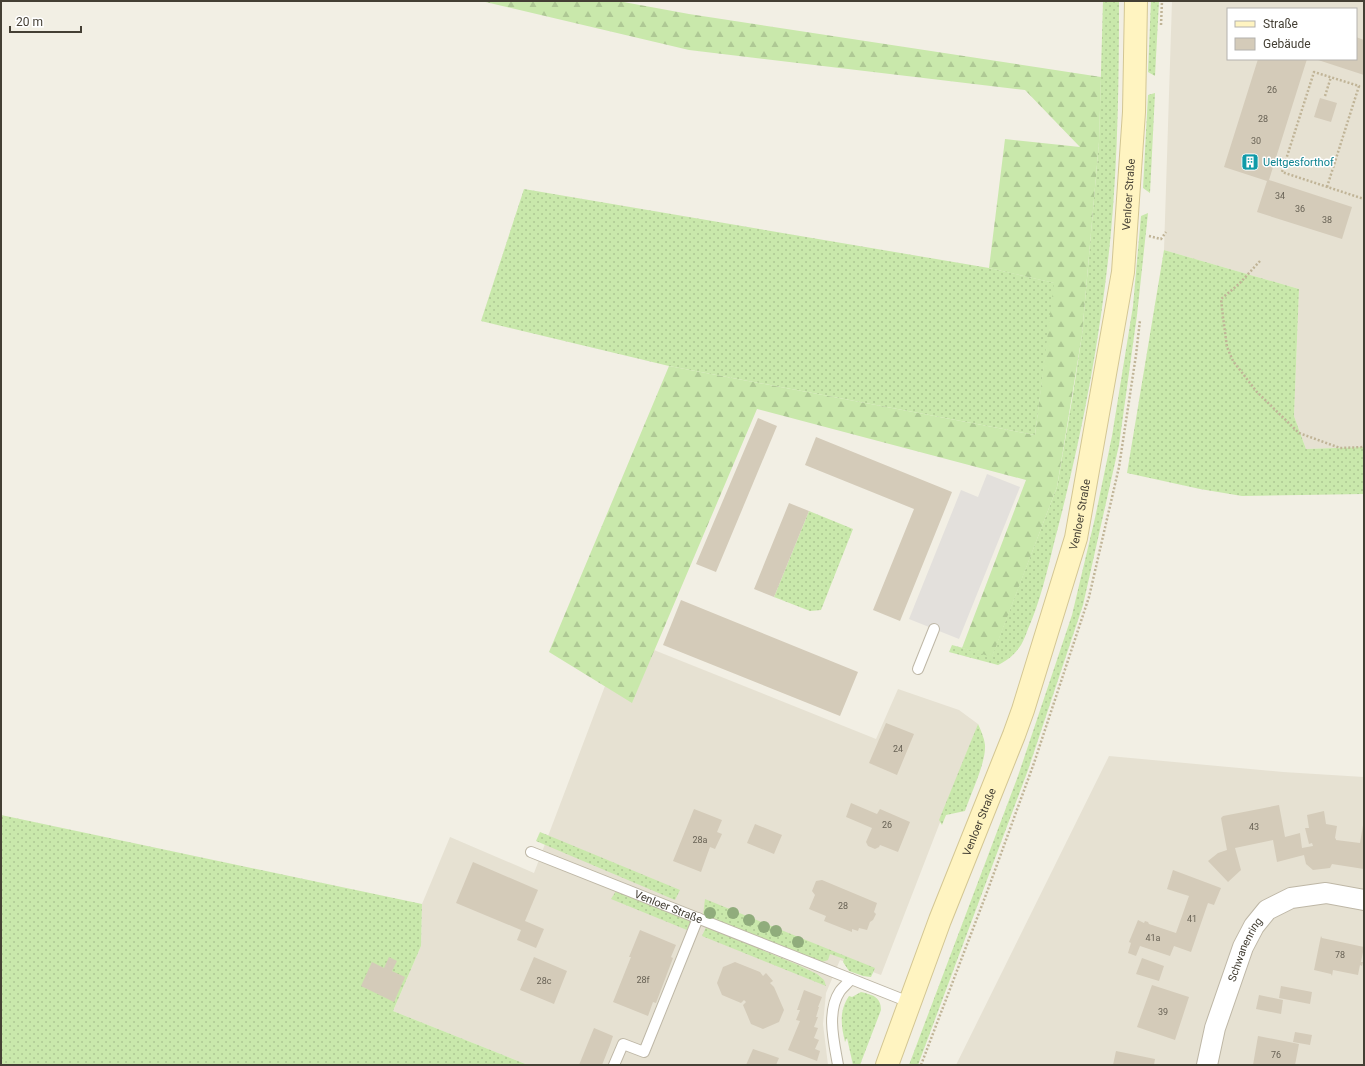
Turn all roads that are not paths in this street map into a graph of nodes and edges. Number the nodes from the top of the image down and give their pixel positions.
1 (1136, 1) edge
2 (934, 630) dead end
3 (918, 669) dead end
4 (531, 852) dead end
5 (1364, 900) edge
6 (698, 918) junction
7 (851, 980) junction
8 (909, 1002) junction
9 (614, 1065) edge
10 (838, 1065) edge
11 (887, 1065) edge
12 (1207, 1065) edge

1 - 8 main road, Venloer Straße
2 - 3 lane
4 - 6 lane, Venloer Straße
5 - 12 street, Schwanenring
6 - 7 lane, Venloer Straße
6 - 9 lane
7 - 8 lane, Venloer Straße
7 - 10 lane
8 - 11 main road, Venloer Straße

